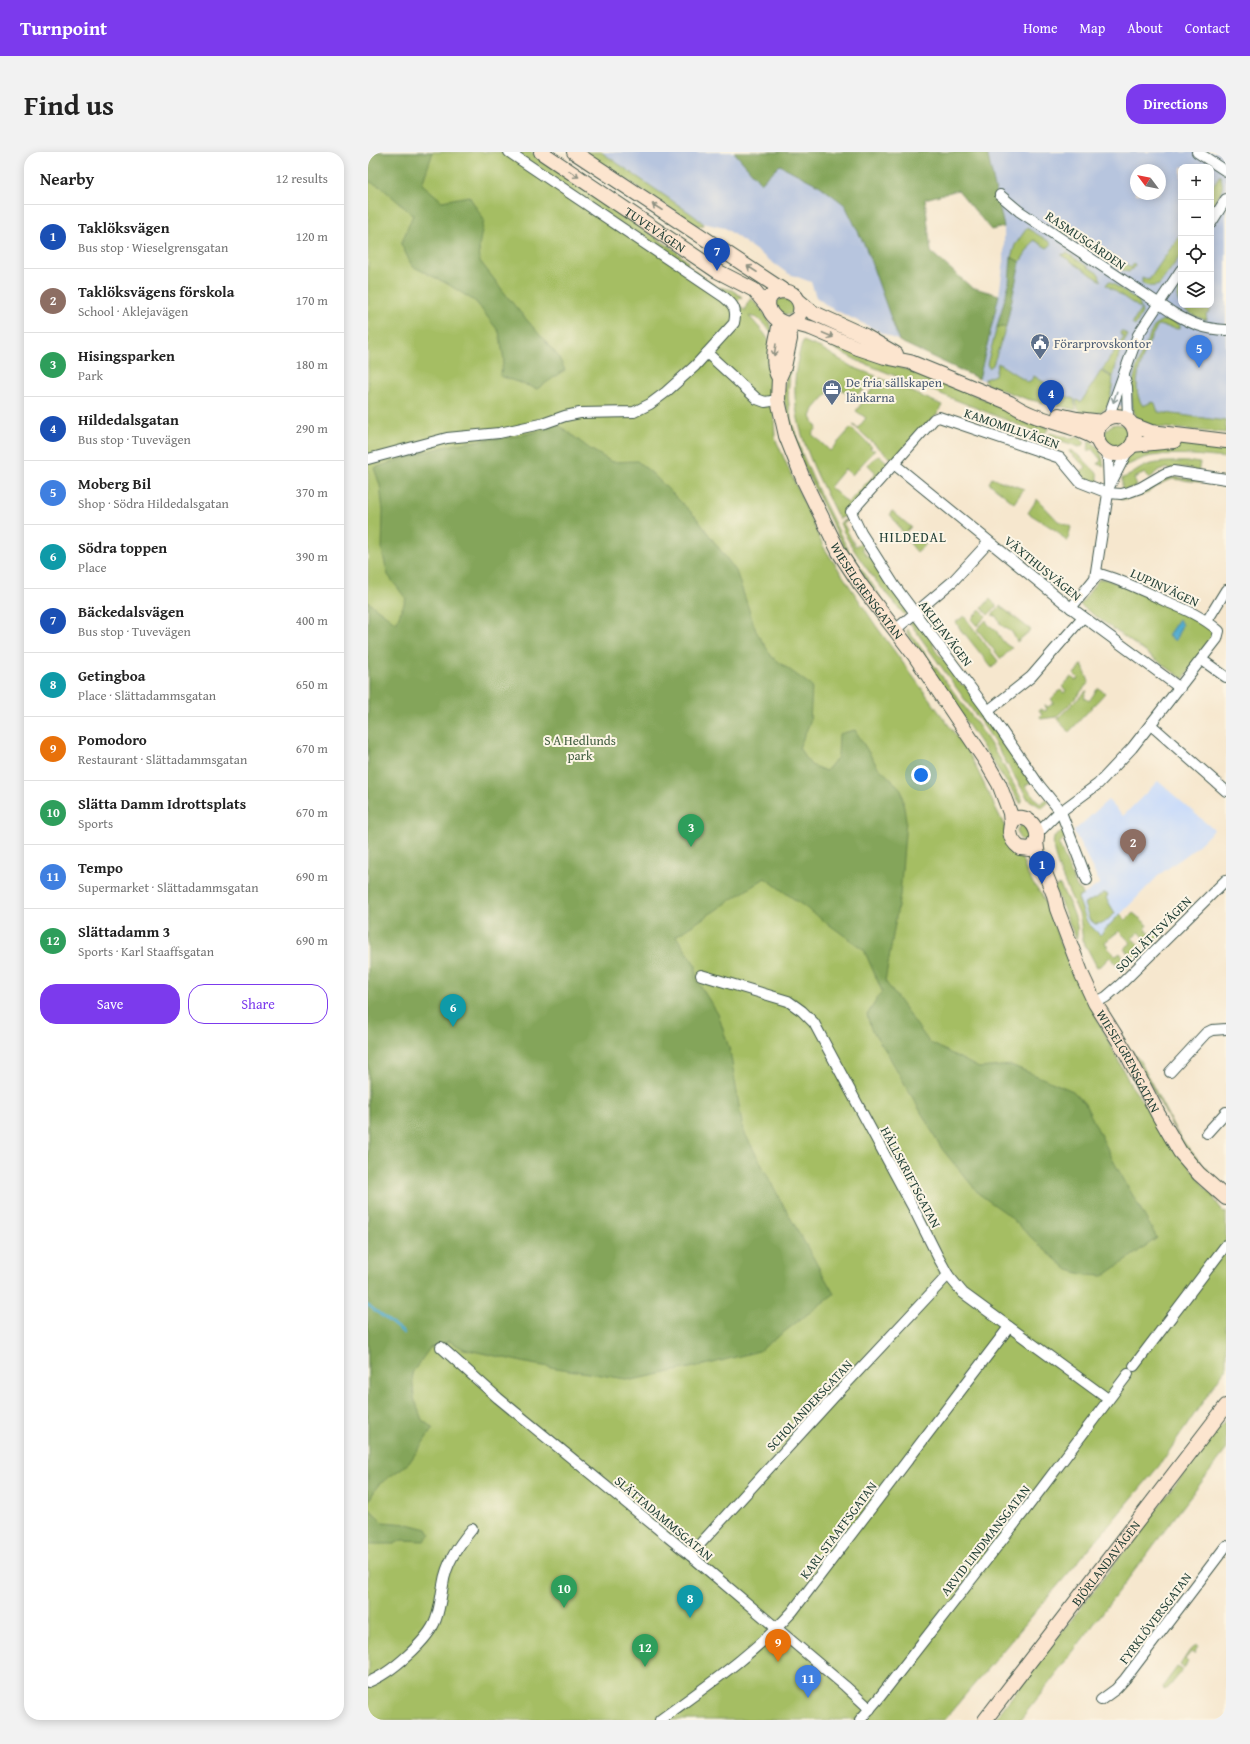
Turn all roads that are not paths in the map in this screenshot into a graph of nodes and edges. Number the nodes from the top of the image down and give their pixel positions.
1 (509, 152) edge
2 (541, 152) edge
3 (574, 152) edge
4 (1197, 152) edge
5 (1226, 171) edge
6 (1000, 196) dead end
7 (1226, 199) edge
8 (1214, 217) edge
9 (1180, 272) edge
10 (784, 291) junction
11 (800, 302) junction
12 (1159, 304) junction
13 (768, 307) junction
14 (787, 323) junction
15 (1226, 330) edge
16 (708, 353) junction
17 (910, 362) junction
18 (1124, 377) junction
19 (778, 400) junction
20 (1010, 403) junction
21 (940, 416) joint
22 (1106, 420) junction
23 (1130, 423) junction
24 (1198, 439) junction
25 (1226, 441) edge
26 (1100, 444) junction
27 (1130, 448) junction
28 (368, 459) edge
29 (894, 464) junction
30 (1226, 479) edge
31 (1109, 490) junction
32 (989, 542) junction
33 (1097, 572) junction
34 (1226, 590) edge
35 (1071, 608) junction
36 (915, 613) junction
37 (1083, 617) junction
38 (1207, 621) junction
39 (895, 630) junction
40 (1202, 660) junction
41 (1226, 677) edge
42 (1180, 688) junction
43 (988, 711) junction
44 (1151, 725) junction
45 (999, 784) junction
46 (1226, 791) edge
47 (1058, 813) junction
48 (1011, 824) junction
49 (1032, 829) junction
50 (1023, 849) junction
51 (1087, 880) dead end
52 (1226, 880) edge
53 (1057, 909) junction
54 (701, 974) dead end
55 (1095, 1003) junction
56 (1226, 1029) edge
57 (1170, 1072) dead end
58 (1226, 1112) edge
59 (1207, 1133) dead end
60 (1226, 1198) edge
61 (1226, 1245) edge
62 (948, 1275) junction
63 (1009, 1328) junction
64 (441, 1347) dead end
65 (1108, 1400) junction
66 (1226, 1406) edge
67 (472, 1529) dead end
68 (1226, 1546) edge
69 (690, 1555) junction
70 (776, 1629) junction
71 (368, 1682) edge
72 (1101, 1700) dead end
73 (870, 1709) junction
74 (660, 1720) edge
75 (860, 1720) edge
76 (985, 1720) edge

1 - 16 street
2 -> 13 street, TUVEVÄGEN
10 -> 3 street, TUVEVÄGEN
4 - 5 street
6 - 12 street, RASMUSGÅRDEN
7 - 8 street
9 - 12 street
10 - 11 street, TUVEVÄGEN
10 - 13 street
11 - 14 street
11 - 17 street, TUVEVÄGEN
12 - 15 street, RASMUSGÅRDEN
12 - 18 street
13 - 14 street, TUVEVÄGEN
14 -> 17 street, TUVEVÄGEN
14 - 19 street, WIESELGRENSGATAN
16 - 19 street
16 - 28 street
17 - 20 street, TUVEVÄGEN
18 -> 22 street
18 - 23 street
19 - 39 street, WIESELGRENSGATAN
20 - 22 street, TUVEVÄGEN
20 - 26 street, TUVEVÄGEN
21 - 29 street, AKLEJAVÄGEN
21 - 31 street, KAMOMILLVÄGEN
22 - 23 street, TUVEVÄGEN
22 - 26 street
23 - 24 street, TUVEVÄGEN
23 - 27 street
24 - 25 street, TUVEVÄGEN
24 - 27 street, TUVEVÄGEN
26 - 27 street, TUVEVÄGEN
26 - 31 street
27 - 31 street
29 - 32 street, VÄXTHUSVÄGEN
29 - 36 street, AKLEJAVÄGEN
30 - 31 street, KAMOMILLVÄGEN
31 - 33 street
32 - 35 street, VÄXTHUSVÄGEN
32 - 36 street
33 - 35 street
33 - 38 street, LUPINVÄGEN
34 - 38 street
35 - 37 street, VÄXTHUSVÄGEN
36 - 39 street
36 - 43 street, AKLEJAVÄGEN
37 - 42 street, VÄXTHUSVÄGEN
37 - 43 street
38 - 40 street, LUPINVÄGEN
39 - 45 street, WIESELGRENSGATAN
40 - 41 street
40 - 42 street
42 - 44 street
43 - 47 street, AKLEJAVÄGEN
44 - 46 street
44 - 47 street
45 - 48 street, WIESELGRENSGATAN
45 - 49 street, WIESELGRENSGATAN
47 - 49 street
47 - 51 street, AKLEJAVÄGEN
48 - 49 street
48 - 50 street, WIESELGRENSGATAN
49 - 50 street
49 - 53 street, WIESELGRENSGATAN
50 - 53 street, WIESELGRENSGATAN
52 - 55 street, SOLSLÄTTSVÄGEN
53 - 55 street, WIESELGRENSGATAN
54 - 62 street, HÄLLSKRIFTSGATAN
55 - 60 street, WIESELGRENSGATAN
56 - 57 street
58 - 59 street
61 - 65 street, ARVID LINDMANSGATAN
62 - 63 street, HÄLLSKRIFTSGATAN
62 - 69 street, SCHOLANDERSGATAN
63 - 65 street, HÄLLSKRIFTSGATAN
63 - 70 street, KARL STAAFFSGATAN
64 - 69 street, SLÄTTADAMMSGATAN
65 - 73 street, ARVID LINDMANSGATAN
66 - 76 street, BJÖRLANDAVÄGEN
67 - 71 street
68 - 72 street, FYRKLÖVERSGATAN
69 - 70 street, SLÄTTADAMMSGATAN
70 - 73 street, SLÄTTADAMMSGATAN
70 - 74 street, KARL STAAFFSGATAN
73 - 75 street, ARVID LINDMANSGATAN

